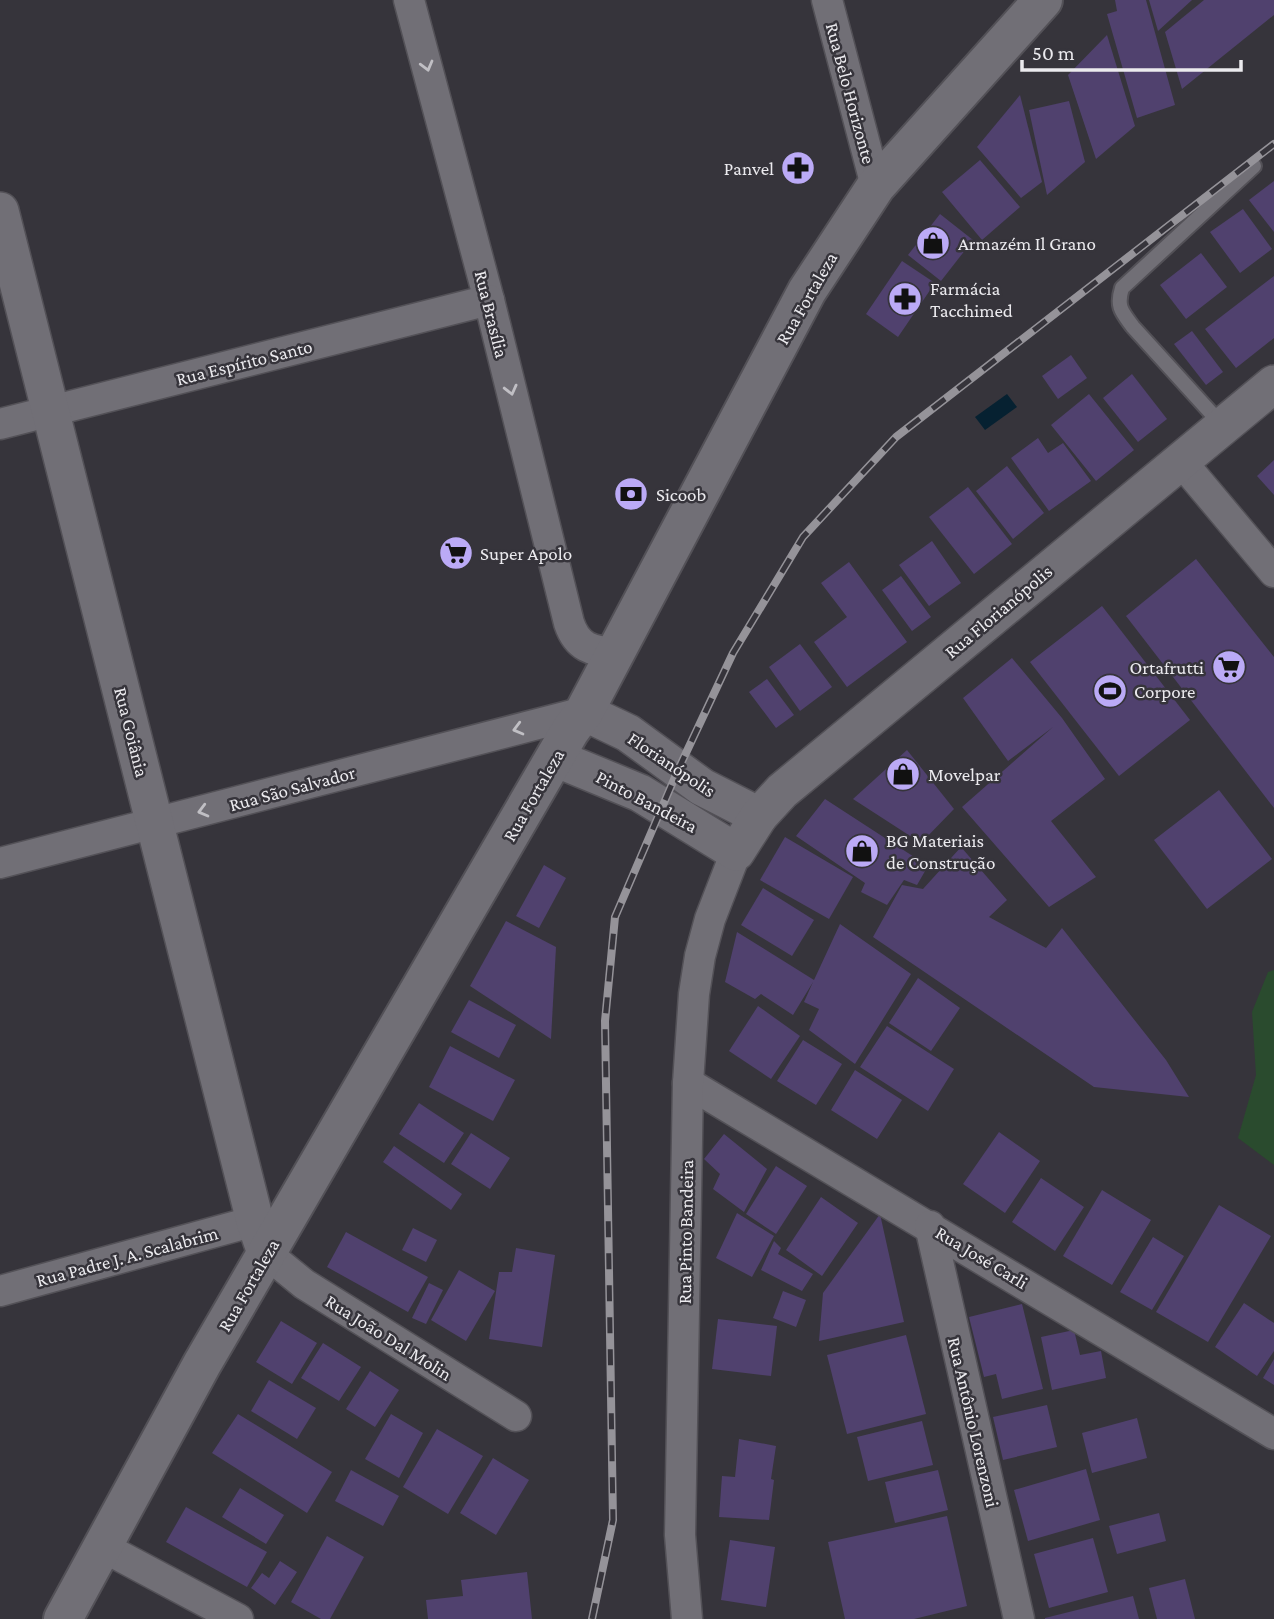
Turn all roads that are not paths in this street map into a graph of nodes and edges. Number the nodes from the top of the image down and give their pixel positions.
1 (409, 0) edge
2 (827, 0) edge
3 (1043, 0) edge
4 (1254, 166) dead end
5 (876, 186) junction
6 (0, 211) edge
7 (489, 300) junction
8 (1274, 384) edge
9 (52, 411) junction
10 (0, 424) edge
11 (1223, 426) junction
12 (1180, 460) junction
13 (1274, 572) edge
14 (570, 629) junction
15 (615, 652) junction
16 (587, 705) junction
17 (555, 758) junction
18 (759, 816) junction
19 (155, 823) junction
20 (736, 852) junction
21 (0, 863) edge
22 (688, 1083) junction
23 (930, 1226) junction
24 (260, 1237) junction
25 (0, 1292) edge
26 (516, 1416) dead end
27 (1274, 1434) edge
28 (103, 1547) junction
29 (63, 1619) edge
30 (238, 1619) edge
31 (687, 1619) edge
32 (1019, 1619) edge

1 -> 7 street, Rua Brasília
2 - 5 street, Rua Belo Horizonte
3 - 5 main road, Rua Fortaleza
4 - 11 lane
5 - 15 main road, Rua Fortaleza
6 - 9 street, Rua Goiânia
7 - 9 street, Rua Espírito Santo
7 -> 14 street, Rua Brasília
8 - 11 street, Rua Florianópolis
9 - 10 street, Rua Espírito Santo
9 - 19 street, Rua Goiânia
11 - 12 street, Rua Florianópolis
12 - 13 street
12 - 18 street, Rua Florianópolis
14 - 15 street
14 - 16 street, Rua Brasília
15 - 16 main road, Rua Fortaleza
16 - 17 main road, Rua Fortaleza
16 - 18 street, Florianópolis
16 -> 19 street, Rua São Salvador
17 - 20 street, Pinto Bandeira
17 - 24 main road, Rua Fortaleza
18 - 20 street, Rua Florianópolis
19 - 21 street, Rua São Salvador
19 - 24 street, Rua Goiânia
20 - 22 street, Rua Pinto Bandeira
22 - 23 street, Rua José Carli
22 - 31 street, Rua Pinto Bandeira
23 - 27 street, Rua José Carli
23 - 32 street, Rua Antônio Lorenzoni
24 - 25 street, Rua Padre J. A. Scalabrim
24 - 26 street, Rua João Dal Molin
24 - 28 main road, Rua Fortaleza
28 - 29 main road, Rua Fortaleza
28 - 30 street

